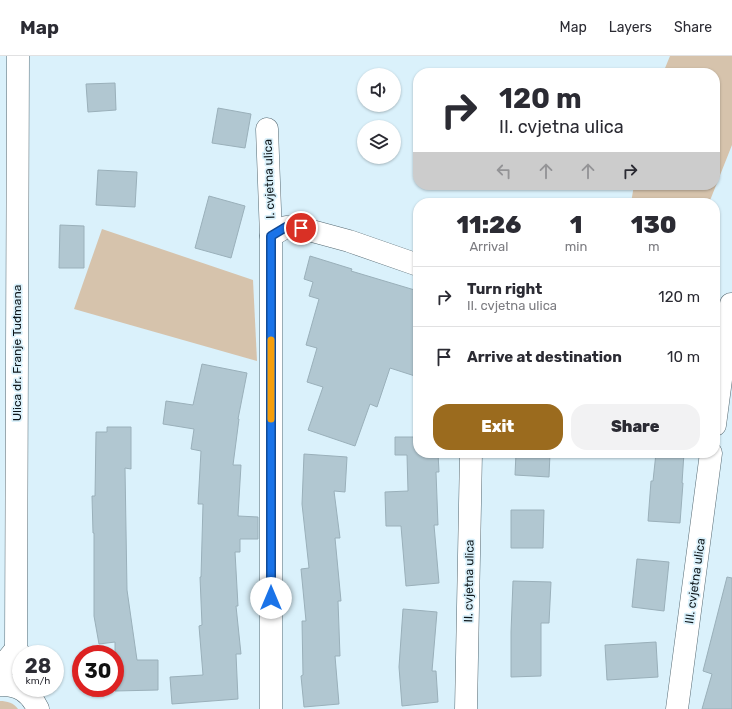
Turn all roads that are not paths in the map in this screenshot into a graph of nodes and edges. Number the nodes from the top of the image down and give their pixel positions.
1 (18, 56) edge
2 (267, 128) dead end
3 (271, 236) junction
4 (413, 263) edge
5 (731, 304) dead end
6 (720, 387) edge
7 (471, 458) edge
8 (710, 458) edge
9 (19, 645) edge
10 (12, 657) edge
11 (0, 676) edge
12 (0, 685) edge
13 (12, 686) edge
14 (271, 709) edge
15 (466, 709) edge
16 (677, 709) edge

1 - 9 street, Ulica dr. Franje Tuđmana
2 - 3 street, I. cvjetna ulica
3 - 4 street
3 - 14 street, I. cvjetna ulica
5 - 6 street
7 - 15 street, II. cvjetna ulica
8 - 16 street, III. cvjetna ulica
10 - 11 street, Ulica dr. Franje Tuđmana
12 - 13 street

